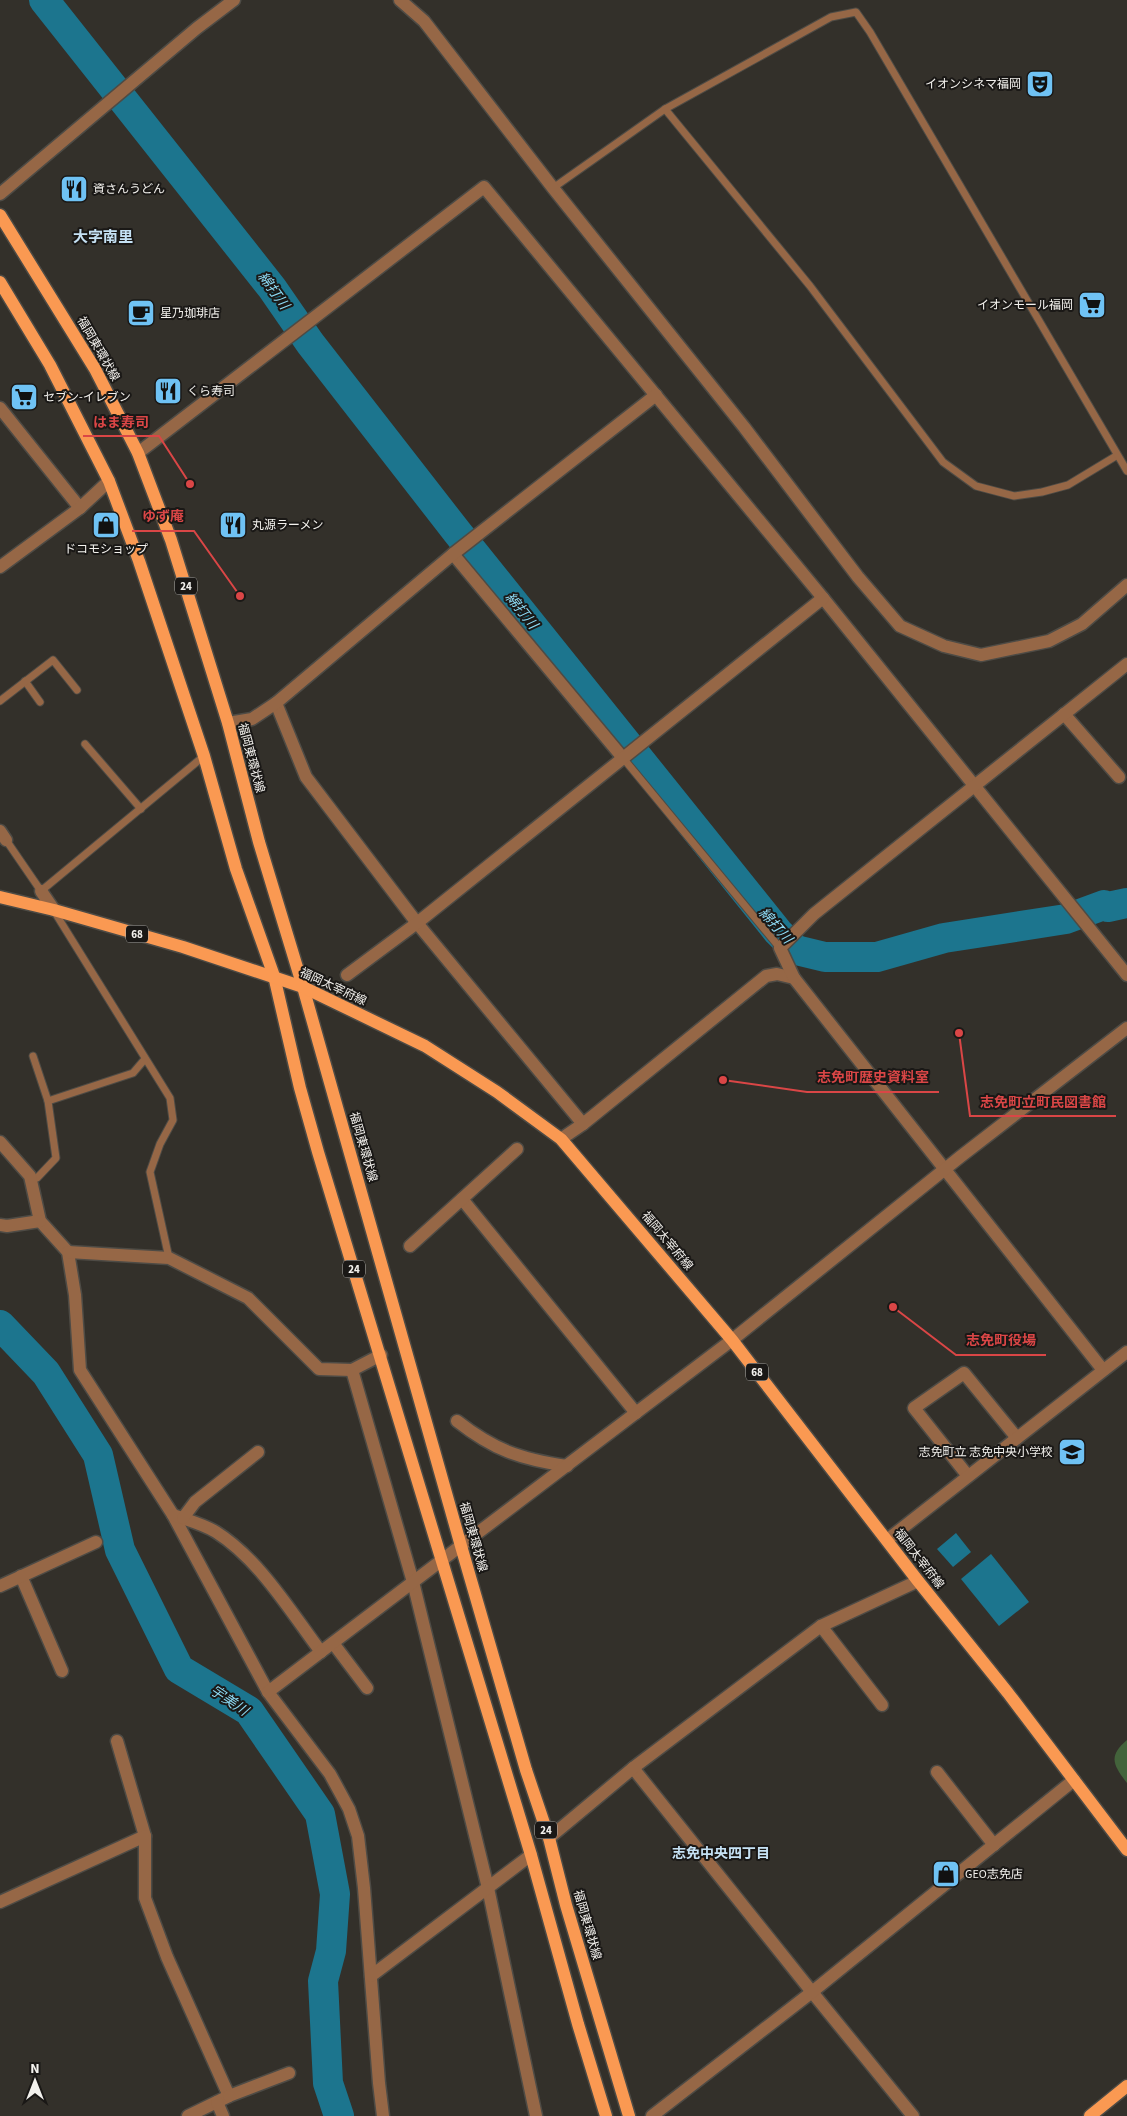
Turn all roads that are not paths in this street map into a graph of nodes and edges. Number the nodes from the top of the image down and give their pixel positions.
1 (234, 0) edge
2 (400, 0) edge
3 (665, 109) junction
4 (553, 188) junction
5 (0, 194) edge
6 (0, 215) edge
7 (0, 282) edge
8 (656, 395) junction
9 (0, 408) edge
10 (138, 453) junction
11 (1116, 456) junction
12 (1127, 471) edge
13 (109, 481) junction
14 (80, 508) junction
15 (453, 554) junction
16 (0, 567) edge
17 (1127, 585) edge
18 (823, 598) junction
19 (1127, 664) edge
20 (25, 681) junction
21 (77, 690) dead end
22 (0, 701) edge
23 (40, 702) dead end
24 (276, 703) junction
25 (1064, 714) junction
26 (228, 723) junction
27 (85, 744) dead end
28 (204, 756) junction
29 (623, 758) junction
30 (1119, 777) dead end
31 (976, 786) junction
32 (141, 809) junction
33 (3, 835) edge
34 (41, 891) junction
35 (0, 897) edge
36 (54, 910) junction
37 (418, 923) junction
38 (780, 948) junction
39 (1127, 974) edge
40 (347, 975) dead end
41 (274, 976) junction
42 (794, 978) junction
43 (303, 987) junction
44 (1127, 1028) edge
45 (33, 1056) dead end
46 (145, 1059) junction
47 (48, 1101) junction
48 (583, 1124) junction
49 (562, 1139) junction
50 (0, 1142) edge
51 (517, 1149) dead end
52 (946, 1169) junction
53 (31, 1180) junction
54 (462, 1199) junction
55 (40, 1221) junction
56 (0, 1225) edge
57 (410, 1246) dead end
58 (68, 1252) junction
59 (169, 1258) junction
60 (732, 1340) junction
61 (1127, 1352) edge
62 (381, 1355) junction
63 (352, 1370) junction
64 (1103, 1370) junction
65 (636, 1413) junction
66 (457, 1421) dead end
67 (1017, 1438) junction
68 (258, 1452) dead end
69 (566, 1466) junction
70 (968, 1476) junction
71 (178, 1517) junction
72 (887, 1540) junction
73 (96, 1542) dead end
74 (461, 1546) junction
75 (442, 1560) junction
76 (20, 1576) junction
77 (918, 1581) junction
78 (413, 1582) junction
79 (0, 1586) edge
80 (821, 1626) junction
81 (333, 1643) junction
82 (321, 1652) junction
83 (62, 1671) dead end
84 (367, 1688) dead end
85 (268, 1692) junction
86 (882, 1705) dead end
87 (118, 1741) dead end
88 (634, 1768) junction
89 (937, 1772) dead end
90 (1074, 1780) junction
91 (145, 1836) junction
92 (549, 1838) junction
93 (994, 1845) junction
94 (1127, 1850) edge
95 (531, 1855) junction
96 (488, 1888) junction
97 (0, 1902) edge
98 (372, 1976) junction
99 (812, 1992) junction
100 (289, 2073) dead end
101 (1127, 2086) edge
102 (223, 2099) junction
103 (188, 2116) edge
104 (223, 2116) edge
105 (383, 2116) edge
106 (536, 2116) edge
107 (606, 2116) edge
108 (629, 2116) edge
109 (652, 2116) edge
110 (913, 2116) edge
111 (1090, 2116) edge

1 - 5 street
2 - 4 street
3 - 4 lane
3 - 11 lane
3 - 11 lane
4 - 17 street
6 - 10 main road, 福岡東環状線 / 24
7 - 13 main road, 24
8 - 10 street
8 - 15 street
8 - 18 street
9 - 14 street
10 - 26 main road, 福岡東環状線 / 24
11 - 12 lane
13 - 14 street
13 - 28 main road, 24
14 - 16 street
15 - 24 street
15 - 29 street
18 - 29 street
18 - 31 street
19 - 25 street
20 - 21 lane
20 - 22 lane
20 - 23 lane
24 - 26 street
24 - 37 street
25 - 30 street
25 - 31 street
26 - 43 main road, 福岡東環状線 / 24
27 - 32 lane
28 - 32 lane
28 - 41 main road, 24
29 - 37 street
29 - 38 lane
31 - 38 street
31 - 39 street
32 - 34 lane
33 - 34 lane
34 - 36 street
35 - 36 main road, 福岡太宰府線 / 68
36 - 41 main road, 福岡太宰府線 / 68
36 - 46 lane
37 - 40 street
37 - 48 street
38 - 42 street
41 - 43 main road, 福岡太宰府線 / 68
41 - 62 main road, 24
42 - 48 street
42 - 52 street
43 - 49 main road, 福岡太宰府線 / 68
43 - 74 main road, 福岡東環状線 / 24
44 - 52 street
45 - 47 lane
46 - 47 lane
46 - 59 lane
47 - 53 lane
48 - 49 street
49 - 60 main road, 福岡太宰府線 / 68
50 - 53 street
51 - 54 street
52 - 60 street
52 - 64 street
53 - 55 street
54 - 57 street
54 - 65 street
55 - 56 street
55 - 58 street
58 - 59 street
58 - 71 street
59 - 63 street
60 - 65 street
60 - 72 main road, 福岡太宰府線 / 68
61 - 64 street
62 - 63 street
62 - 75 main road, 24
63 - 78 street
64 - 67 street
65 - 69 street
66 - 69 street
67 - 70 street
67 - 70 street
68 - 71 street
69 - 74 street
70 - 72 street
71 - 82 street
71 - 85 street
72 - 77 main road, 福岡太宰府線 / 68
73 - 76 street
74 - 75 street
74 - 92 main road, 福岡東環状線 / 24
75 - 78 street
75 - 95 main road, 24
76 - 79 street
76 - 83 street
77 - 80 street
77 - 90 main road, 福岡太宰府線 / 68
78 - 81 street
78 - 96 street
80 - 86 street
80 - 88 street
81 - 82 street
81 - 84 street
82 - 85 street
85 - 98 street
87 - 91 street
88 - 92 street
88 - 99 street
89 - 93 street
90 - 93 street
90 - 94 main road, 福岡太宰府線 / 68
91 - 97 street
91 - 102 street
92 - 108 main road, 福岡東環状線 / 24
93 - 99 street
95 - 96 street
95 - 107 main road, 24
96 - 98 street
96 - 106 street
98 - 105 street
99 - 109 street
99 - 110 street
100 - 102 street
101 - 111 main road
102 - 103 street
102 - 104 street

